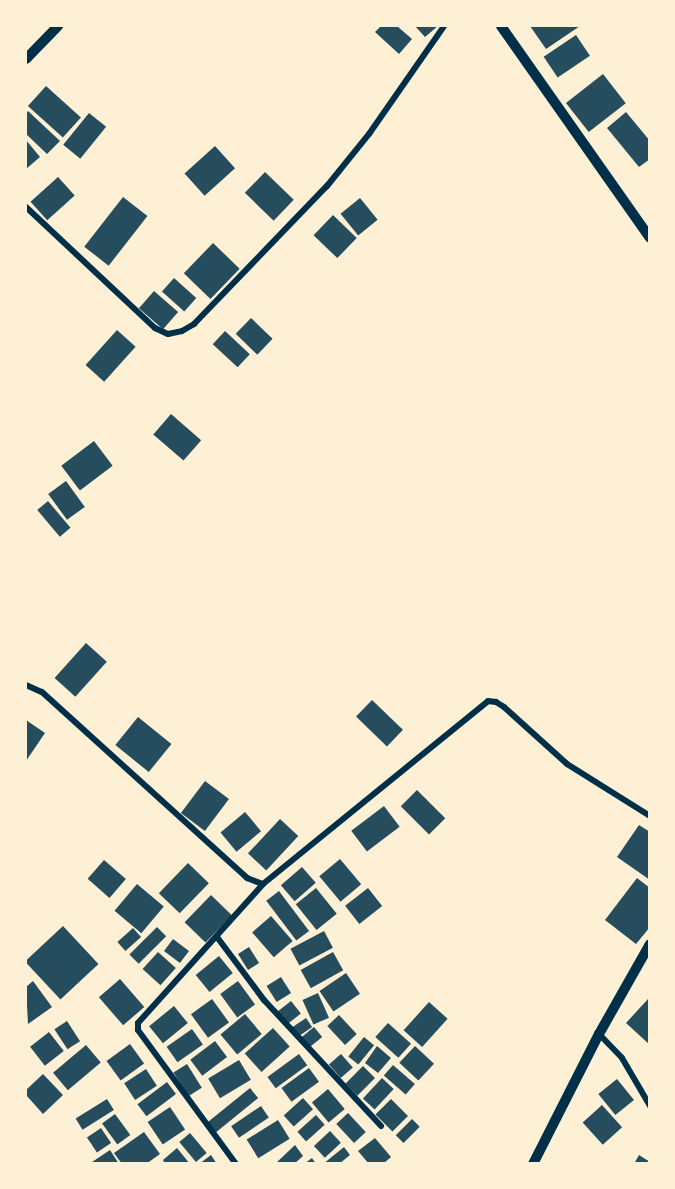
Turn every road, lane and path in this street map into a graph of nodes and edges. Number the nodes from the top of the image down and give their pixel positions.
1 (58, 26) edge
2 (444, 26) edge
3 (501, 26) edge
4 (26, 59) edge
5 (26, 207) edge
6 (650, 238) edge
7 (26, 685) edge
8 (650, 816) edge
9 (262, 884) junction
10 (217, 937) junction
11 (650, 944) edge
12 (599, 1034) junction
13 (649, 1104) edge
14 (381, 1126) dead end
15 (236, 1164) edge
16 (533, 1164) edge

1 - 4 street
2 - 5 street
3 - 6 street
7 - 9 street
8 - 9 street
9 - 10 street
10 - 14 street
10 - 15 street
11 - 12 street
12 - 13 street
12 - 16 street

